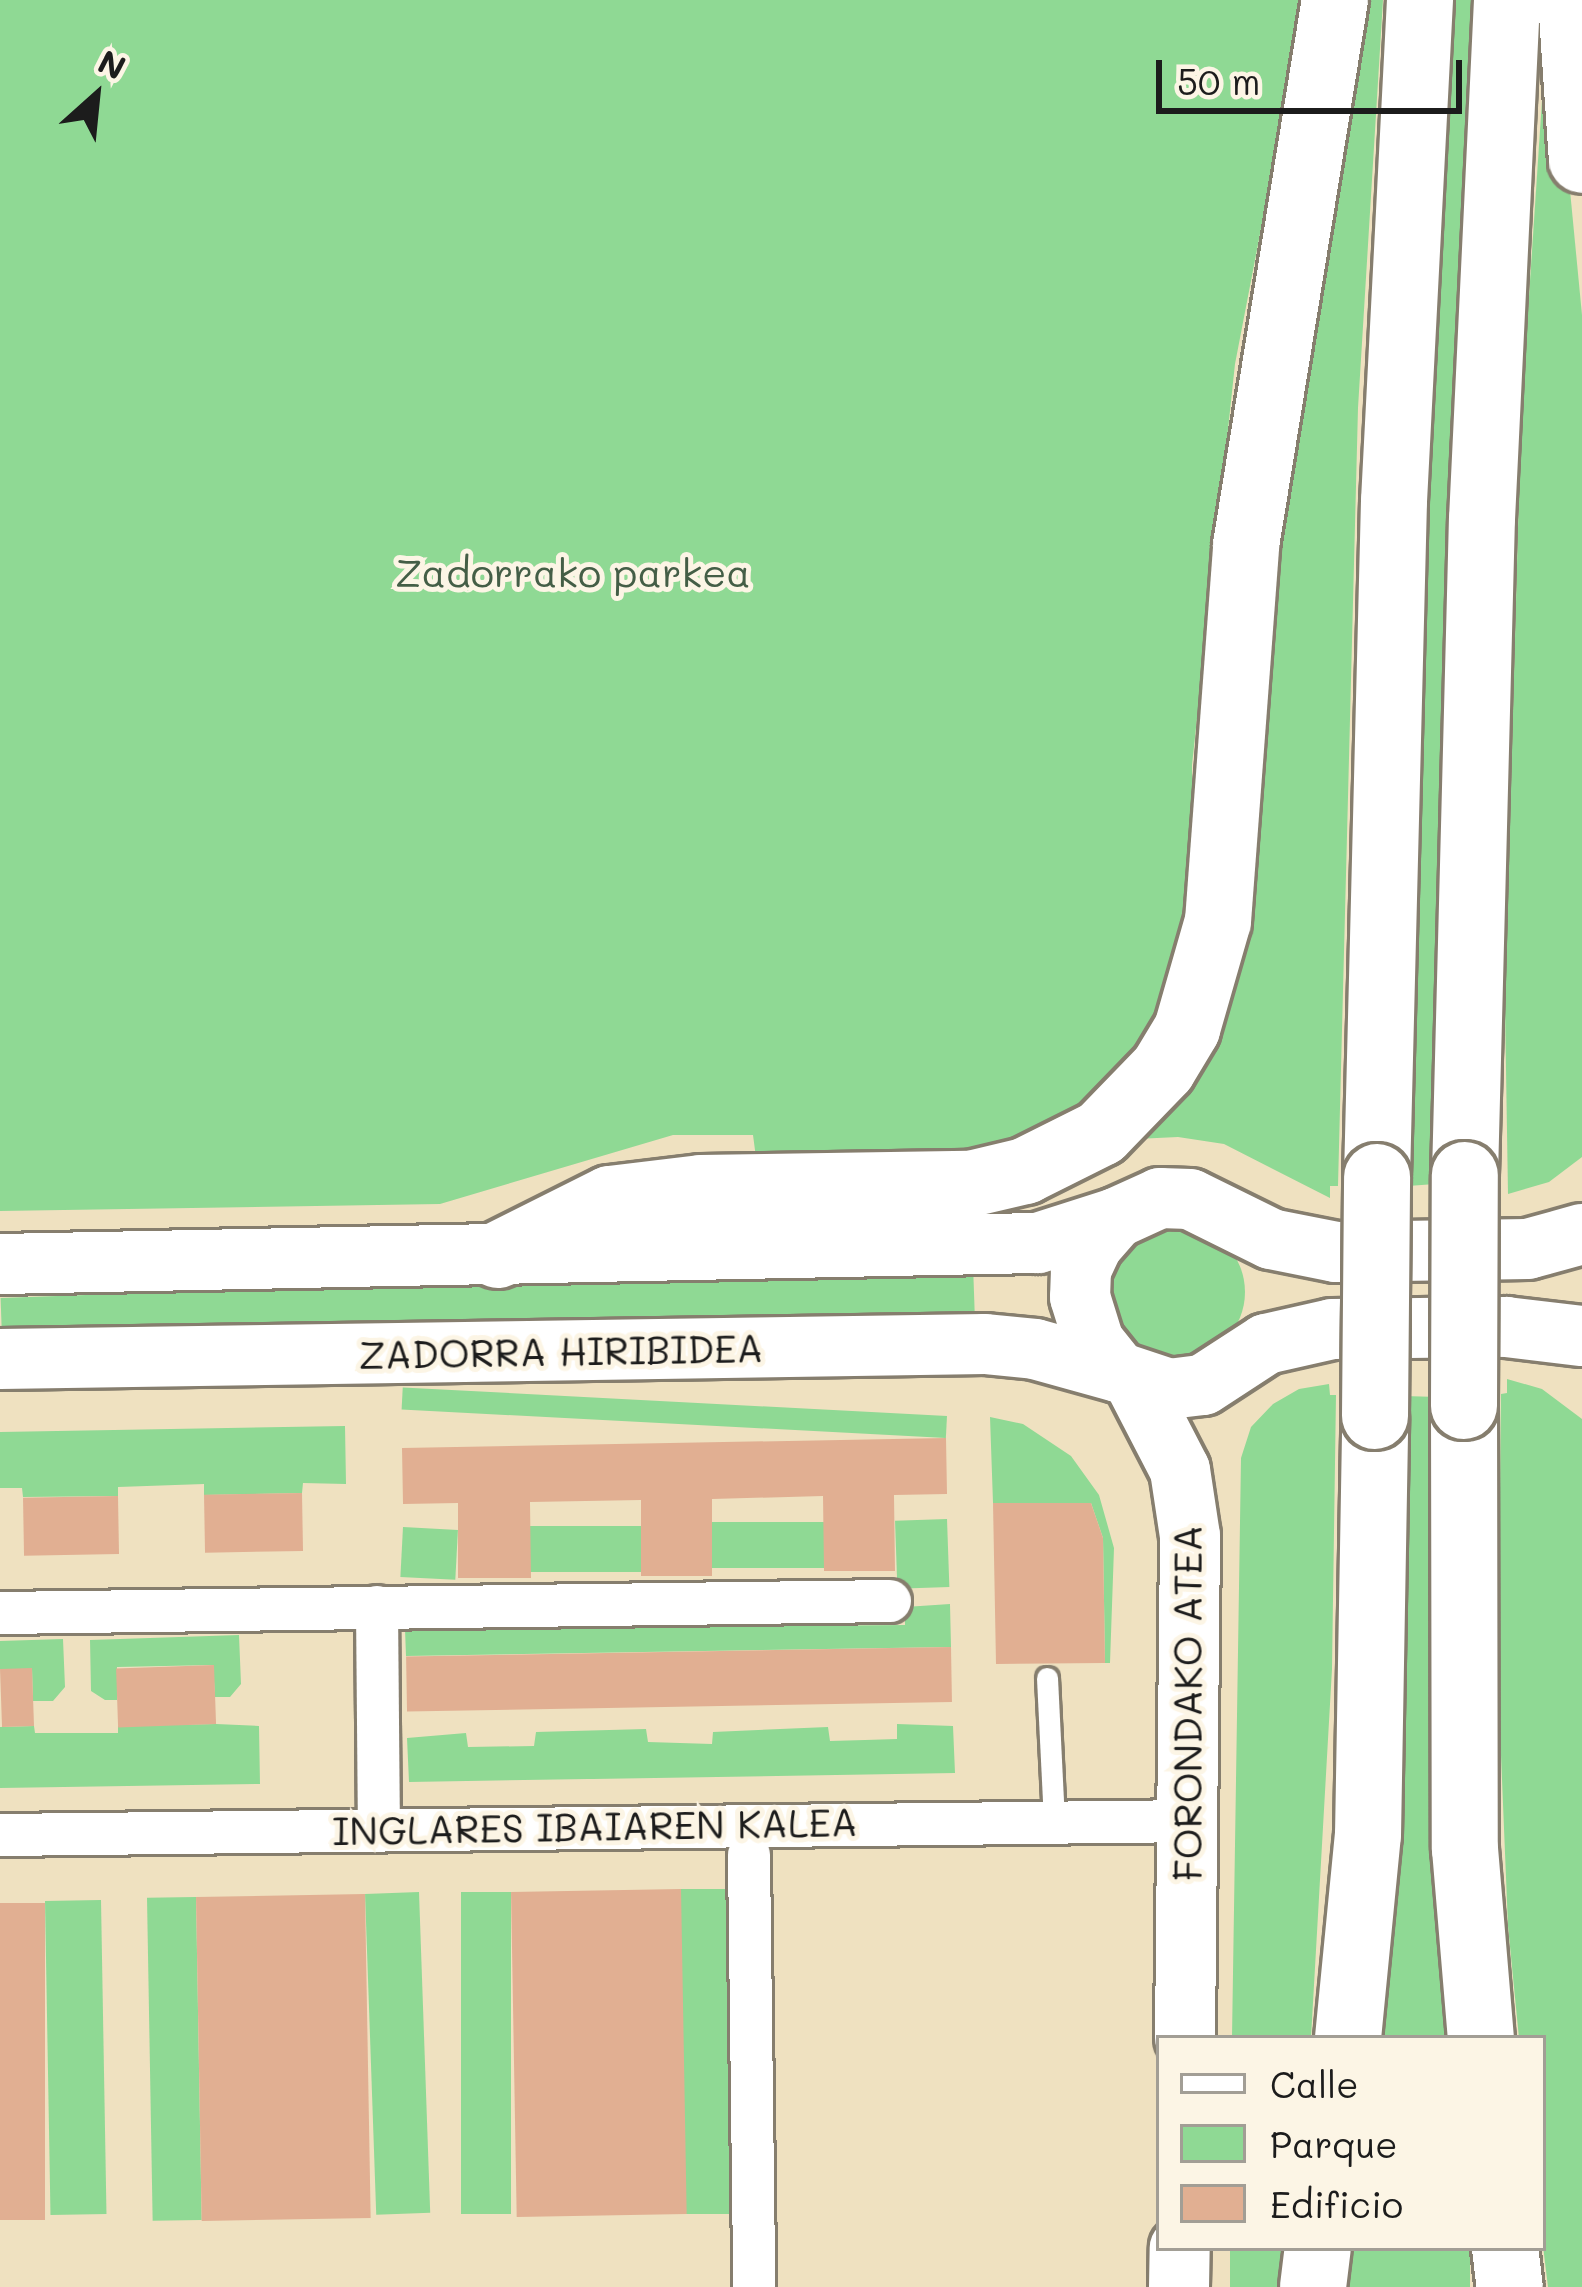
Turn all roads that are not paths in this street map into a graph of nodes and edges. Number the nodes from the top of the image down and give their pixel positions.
1 (1335, 0) edge
2 (1420, 0) edge
3 (1507, 0) edge
4 (1571, 0) edge
5 (1582, 160) edge
6 (1116, 1218) junction
7 (1582, 1234) edge
8 (497, 1256) junction
9 (0, 1264) edge
10 (1582, 1336) edge
11 (0, 1359) edge
12 (1126, 1376) junction
13 (890, 1601) dead end
14 (377, 1607) junction
15 (0, 1613) edge
16 (1047, 1678) dead end
17 (1190, 1821) junction
18 (1054, 1822) junction
19 (379, 1828) junction
20 (0, 1835) edge
21 (749, 1856) dead end
22 (1185, 2035) edge
23 (1348, 2035) edge
24 (1481, 2035) edge
25 (1180, 2251) edge
26 (1318, 2251) edge
27 (1504, 2251) edge
28 (754, 2287) edge
29 (1179, 2287) edge
30 (1313, 2287) edge
31 (1510, 2287) edge

1 - 8 highway
2 - 23 highway, bridge
3 - 24 highway, bridge
4 - 5 highway
6 - 7 main road
6 - 8 main road
6 - 12 main road, FORONDAKO ATEA
8 - 9 main road
10 - 12 main road, ZADORRA HIRIBIDEA
11 - 12 main road, ZADORRA HIRIBIDEA
12 - 17 main road, FORONDAKO ATEA
13 - 14 street
14 - 15 street
14 - 19 street
16 - 18 lane
17 - 18 street, INGLARES IBAIAREN KALEA
17 - 22 main road, FORONDAKO ATEA
18 - 19 street, INGLARES IBAIAREN KALEA
19 - 20 street, INGLARES IBAIAREN KALEA
21 - 28 street
25 - 29 main road
26 - 30 highway
27 - 31 highway

